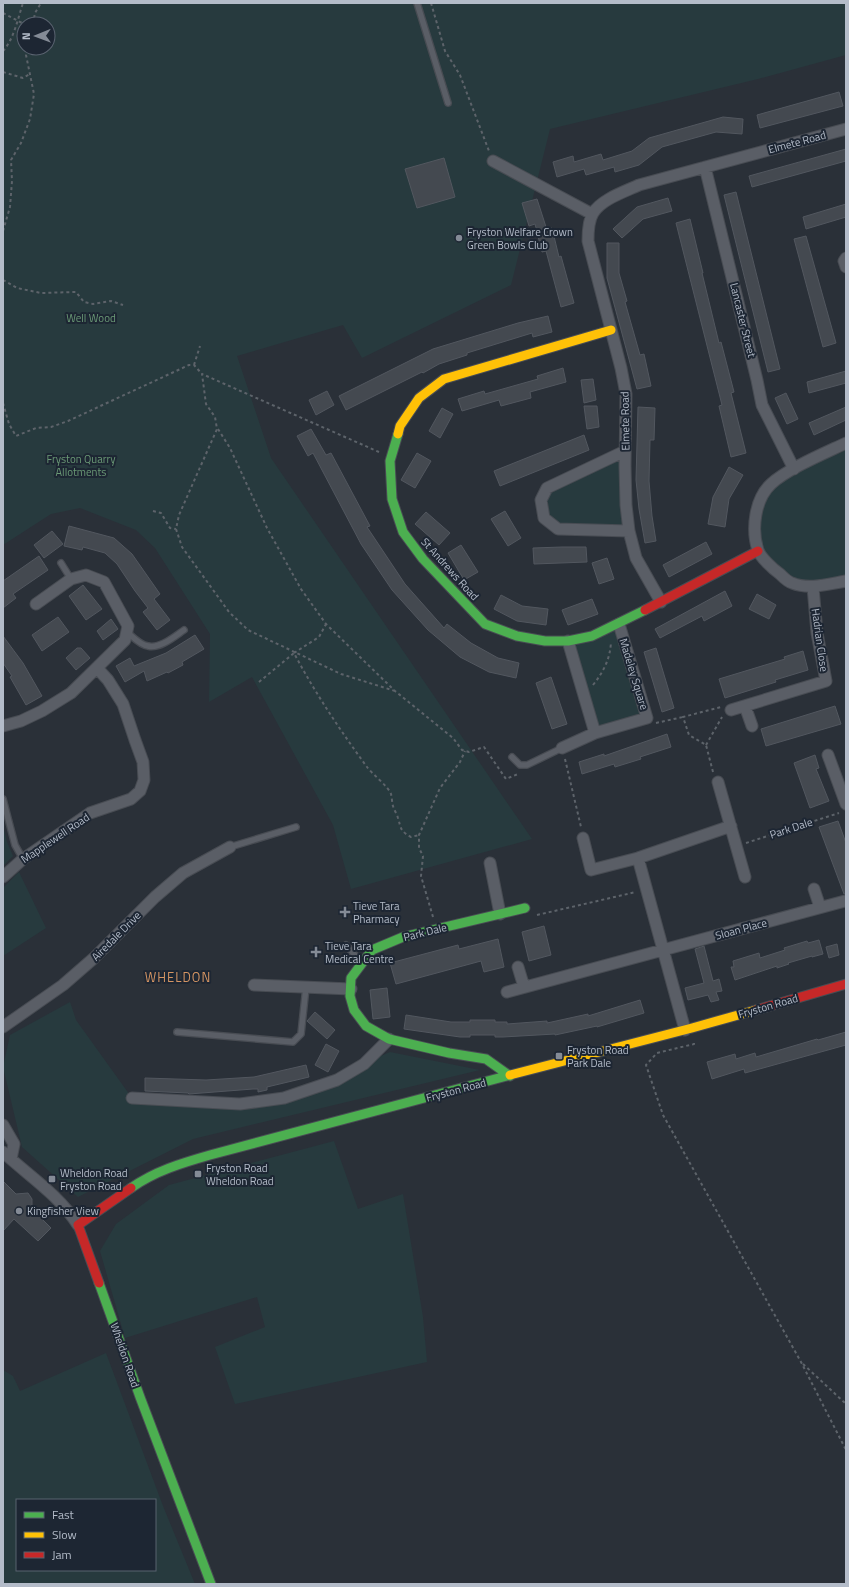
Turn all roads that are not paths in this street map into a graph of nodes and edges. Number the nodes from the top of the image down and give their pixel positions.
1 (417, 3) edge
2 (448, 103) dead end
3 (846, 129) edge
4 (494, 161) road end
5 (705, 167) junction
6 (592, 214) junction
7 (846, 258) edge
8 (846, 267) edge
9 (611, 330) junction
10 (846, 443) edge
11 (625, 451) junction
12 (794, 469) junction
13 (629, 531) junction
14 (758, 551) junction
15 (61, 563) dead end
16 (71, 579) junction
17 (846, 581) edge
18 (813, 587) junction
19 (661, 602) junction
20 (36, 604) dead end
21 (615, 626) junction
22 (184, 630) dead end
23 (127, 632) junction
24 (568, 641) junction
25 (97, 668) junction
26 (745, 706) junction
27 (729, 709) road end
28 (3, 726) edge
29 (752, 726) dead end
30 (595, 733) junction
31 (562, 748) joint
32 (828, 755) dead end
33 (512, 758) dead end
34 (718, 782) road end
35 (3, 799) edge
36 (843, 809) edge
37 (731, 826) junction
38 (296, 827) dead end
39 (583, 838) road end
40 (230, 847) joint
41 (638, 858) junction
42 (23, 859) junction
43 (490, 863) dead end
44 (3, 877) edge
45 (745, 877) dead end
46 (814, 889) dead end
47 (845, 901) dead end
48 (525, 908) road end
49 (820, 908) junction
50 (500, 914) junction
51 (346, 945) dead end
52 (662, 950) junction
53 (361, 962) junction
54 (518, 967) dead end
55 (846, 984) edge
56 (254, 985) dead end
57 (306, 987) junction
58 (524, 987) junction
59 (351, 989) junction
60 (507, 992) dead end
61 (3, 1027) edge
62 (688, 1029) junction
63 (177, 1032) dead end
64 (389, 1039) junction
65 (510, 1076) junction
66 (132, 1098) dead end
67 (3, 1125) edge
68 (7, 1155) edge
69 (78, 1225) junction
70 (211, 1584) edge

1 - 2 lane
3 - 5 street, Elmete Road
4 - 6 street
5 - 6 street, Elmete Road
5 - 12 street, Lancaster Street
6 - 9 street, Elmete Road
7 - 8 street
9 - 11 street, Elmete Road
9 - 24 street, St Andrews Road
10 - 12 street
11 - 13 street, Elmete Road
11 - 13 street
12 - 14 street
13 - 19 street, Elmete Road
14 - 18 street
14 - 19 street, St Andrews Road
15 - 16 lane
16 - 20 street
16 - 23 street
17 - 18 street
18 - 26 street, Hadrian Close
19 - 21 street, St Andrews Road
21 - 24 street, St Andrews Road
21 - 30 street, Madeley Square
22 - 23 lane
23 - 25 street
24 - 30 street
25 - 28 street
25 - 42 street, Mapplewell Road
26 - 27 street, Hadrian Close
26 - 29 street
30 - 31 street, Madeley Square
31 - 33 lane
32 - 36 street
34 - 37 street
35 - 42 lane
37 - 41 street
37 - 45 street
38 - 40 lane
39 - 41 street
40 - 61 street, Airedale Drive
41 - 52 street
42 - 44 street, Mapplewell Road
43 - 50 street
46 - 49 street
47 - 49 street, Sloan Place
48 - 50 street, Park Dale
49 - 52 street, Sloan Place
50 - 53 street, Park Dale
51 - 53 lane
52 - 58 street, Sloan Place
52 - 62 street
53 - 59 street, Park Dale
54 - 58 street
55 - 62 street, Fryston Road
56 - 57 street
57 - 59 street
57 - 63 lane
58 - 60 street, Sloan Place
59 - 64 street, Park Dale
62 - 65 street, Fryston Road
64 - 65 street, Park Dale
64 - 66 street
65 - 69 street, Fryston Road
67 - 68 street
68 - 69 street, Wheldon Road
69 - 70 street, Wheldon Road

